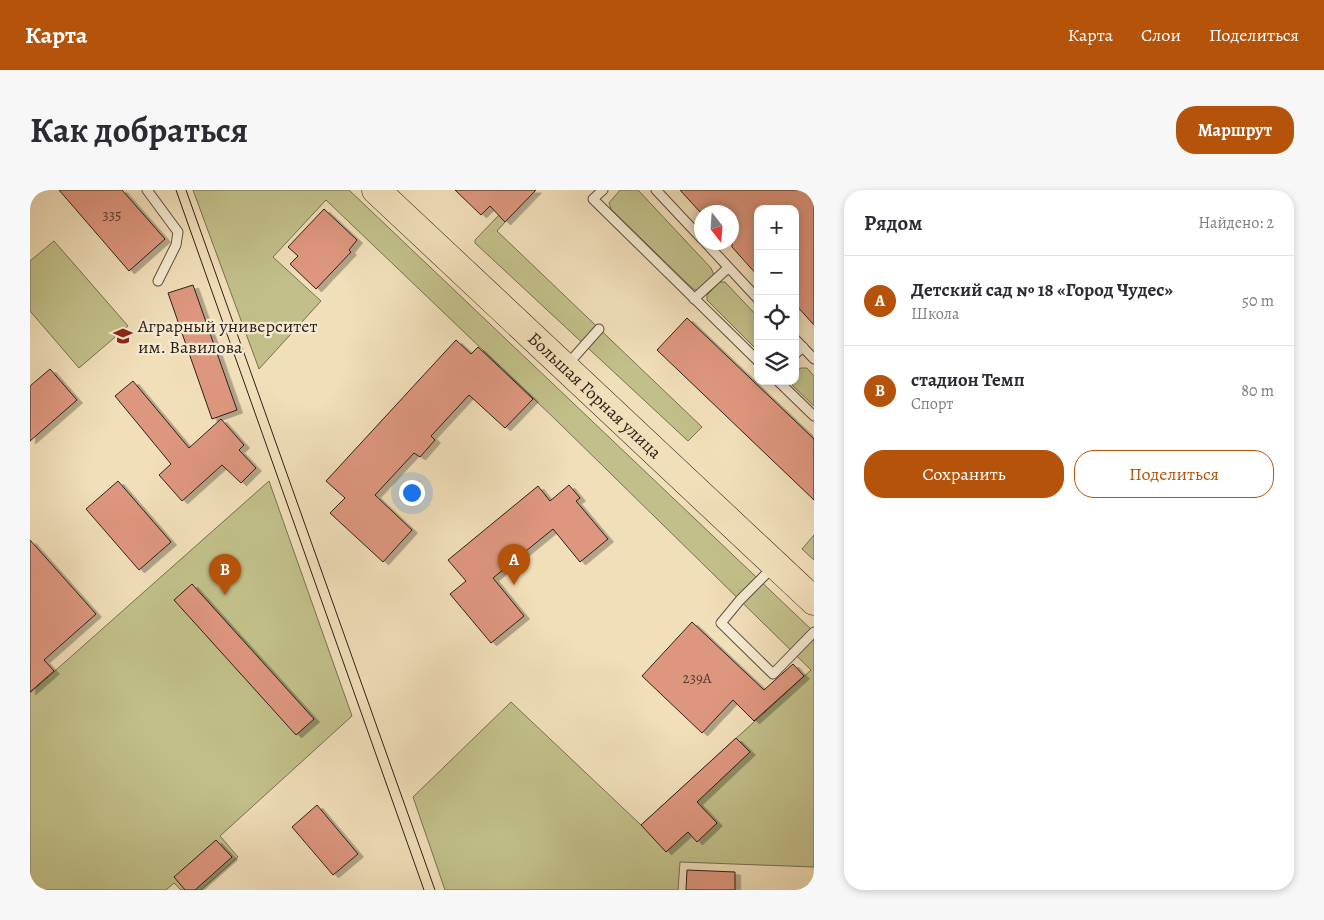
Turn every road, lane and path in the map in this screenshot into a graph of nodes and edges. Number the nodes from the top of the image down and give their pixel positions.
1 (146, 190) edge
2 (376, 190) edge
3 (604, 190) edge
4 (656, 190) edge
5 (694, 230) edge
6 (712, 250) edge
7 (728, 268) junction
8 (158, 282) dead end
9 (754, 295) edge
10 (694, 299) junction
11 (600, 329) dead end
12 (796, 340) edge
13 (803, 347) junction
14 (799, 350) edge
15 (754, 357) edge
16 (814, 359) edge
17 (565, 367) junction
18 (782, 385) edge
19 (814, 416) edge
20 (776, 565) junction
21 (814, 601) edge
22 (814, 632) edge

1 - 8 lane
2 - 17 main road, Большая Горная улица
3 - 10 lane
4 - 5 lane
6 - 7 lane
7 - 9 lane
7 - 10 lane
10 - 15 lane
11 - 17 lane
12 - 13 lane
13 - 14 lane
13 - 16 lane
17 - 20 main road, Большая Горная улица
18 - 19 lane
20 - 21 main road, Большая Горная улица
20 - 22 lane

